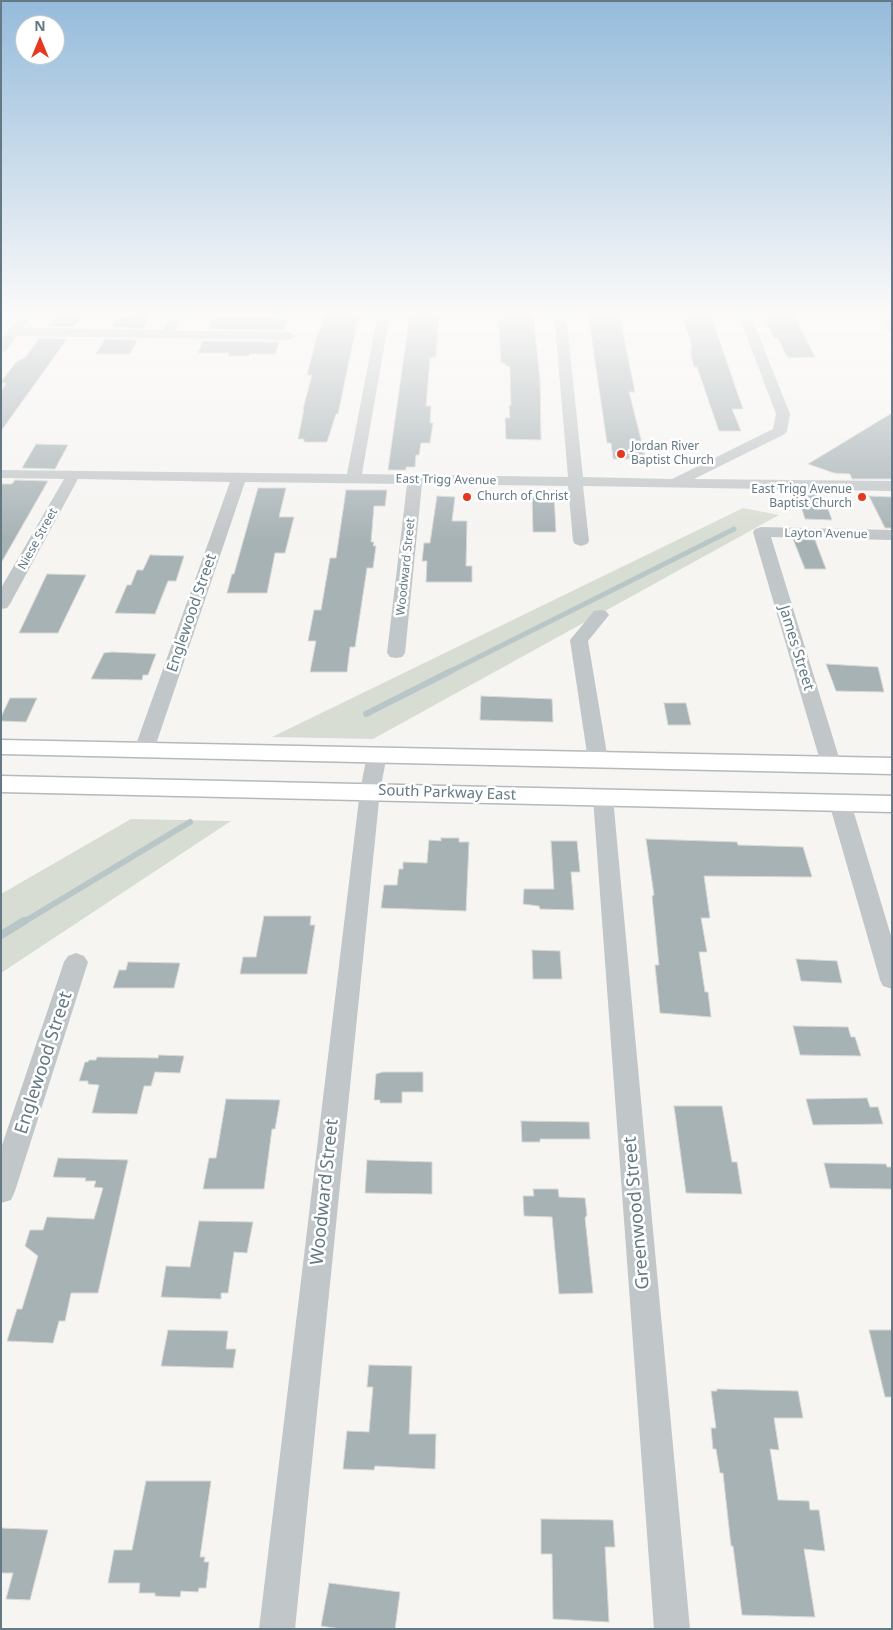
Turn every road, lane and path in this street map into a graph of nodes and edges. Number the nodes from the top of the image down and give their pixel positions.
1 (370, 389) edge
2 (567, 389) edge
3 (773, 389) edge
4 (1, 474) edge
5 (74, 474) junction
6 (239, 477) junction
7 (354, 479) junction
8 (415, 480) junction
9 (576, 482) junction
10 (672, 483) junction
11 (892, 486) edge
12 (761, 532) joint
13 (892, 535) edge
14 (581, 541) dead end
15 (1, 604) edge
16 (600, 615) dead end
17 (396, 653) dead end
18 (1, 747) edge
19 (144, 750) junction
20 (377, 755) junction
21 (598, 760) junction
22 (831, 764) junction
23 (892, 766) edge
24 (1, 784) edge
25 (370, 791) junction
26 (603, 798) junction
27 (840, 803) junction
28 (892, 804) edge
29 (76, 962) dead end
30 (892, 980) edge
31 (1, 1191) edge
32 (277, 1629) edge
33 (672, 1629) edge

1 - 7 street
2 - 9 street
3 - 10 street
4 - 5 street, East Trigg Avenue
5 - 6 street, East Trigg Avenue
5 - 15 street, Niese Street
6 - 7 street, East Trigg Avenue
6 - 19 street, Englewood Street
7 - 8 street, East Trigg Avenue
8 - 9 street, East Trigg Avenue
8 - 17 street, Woodward Street
9 - 10 street, East Trigg Avenue
9 - 14 street
10 - 11 street, East Trigg Avenue
12 - 13 street, Layton Avenue
12 - 22 street, James Street
16 - 21 street
18 - 19 main road
19 - 20 main road
20 - 21 main road
20 - 25 street, Woodward Street
21 - 22 main road
22 - 23 main road
24 - 25 main road, South Parkway East
25 - 26 main road, South Parkway East
25 - 32 street, Woodward Street
26 - 27 main road, South Parkway East
26 - 33 street, Greenwood Street
27 - 28 main road, South Parkway East
27 - 30 street
29 - 31 street, Englewood Street

